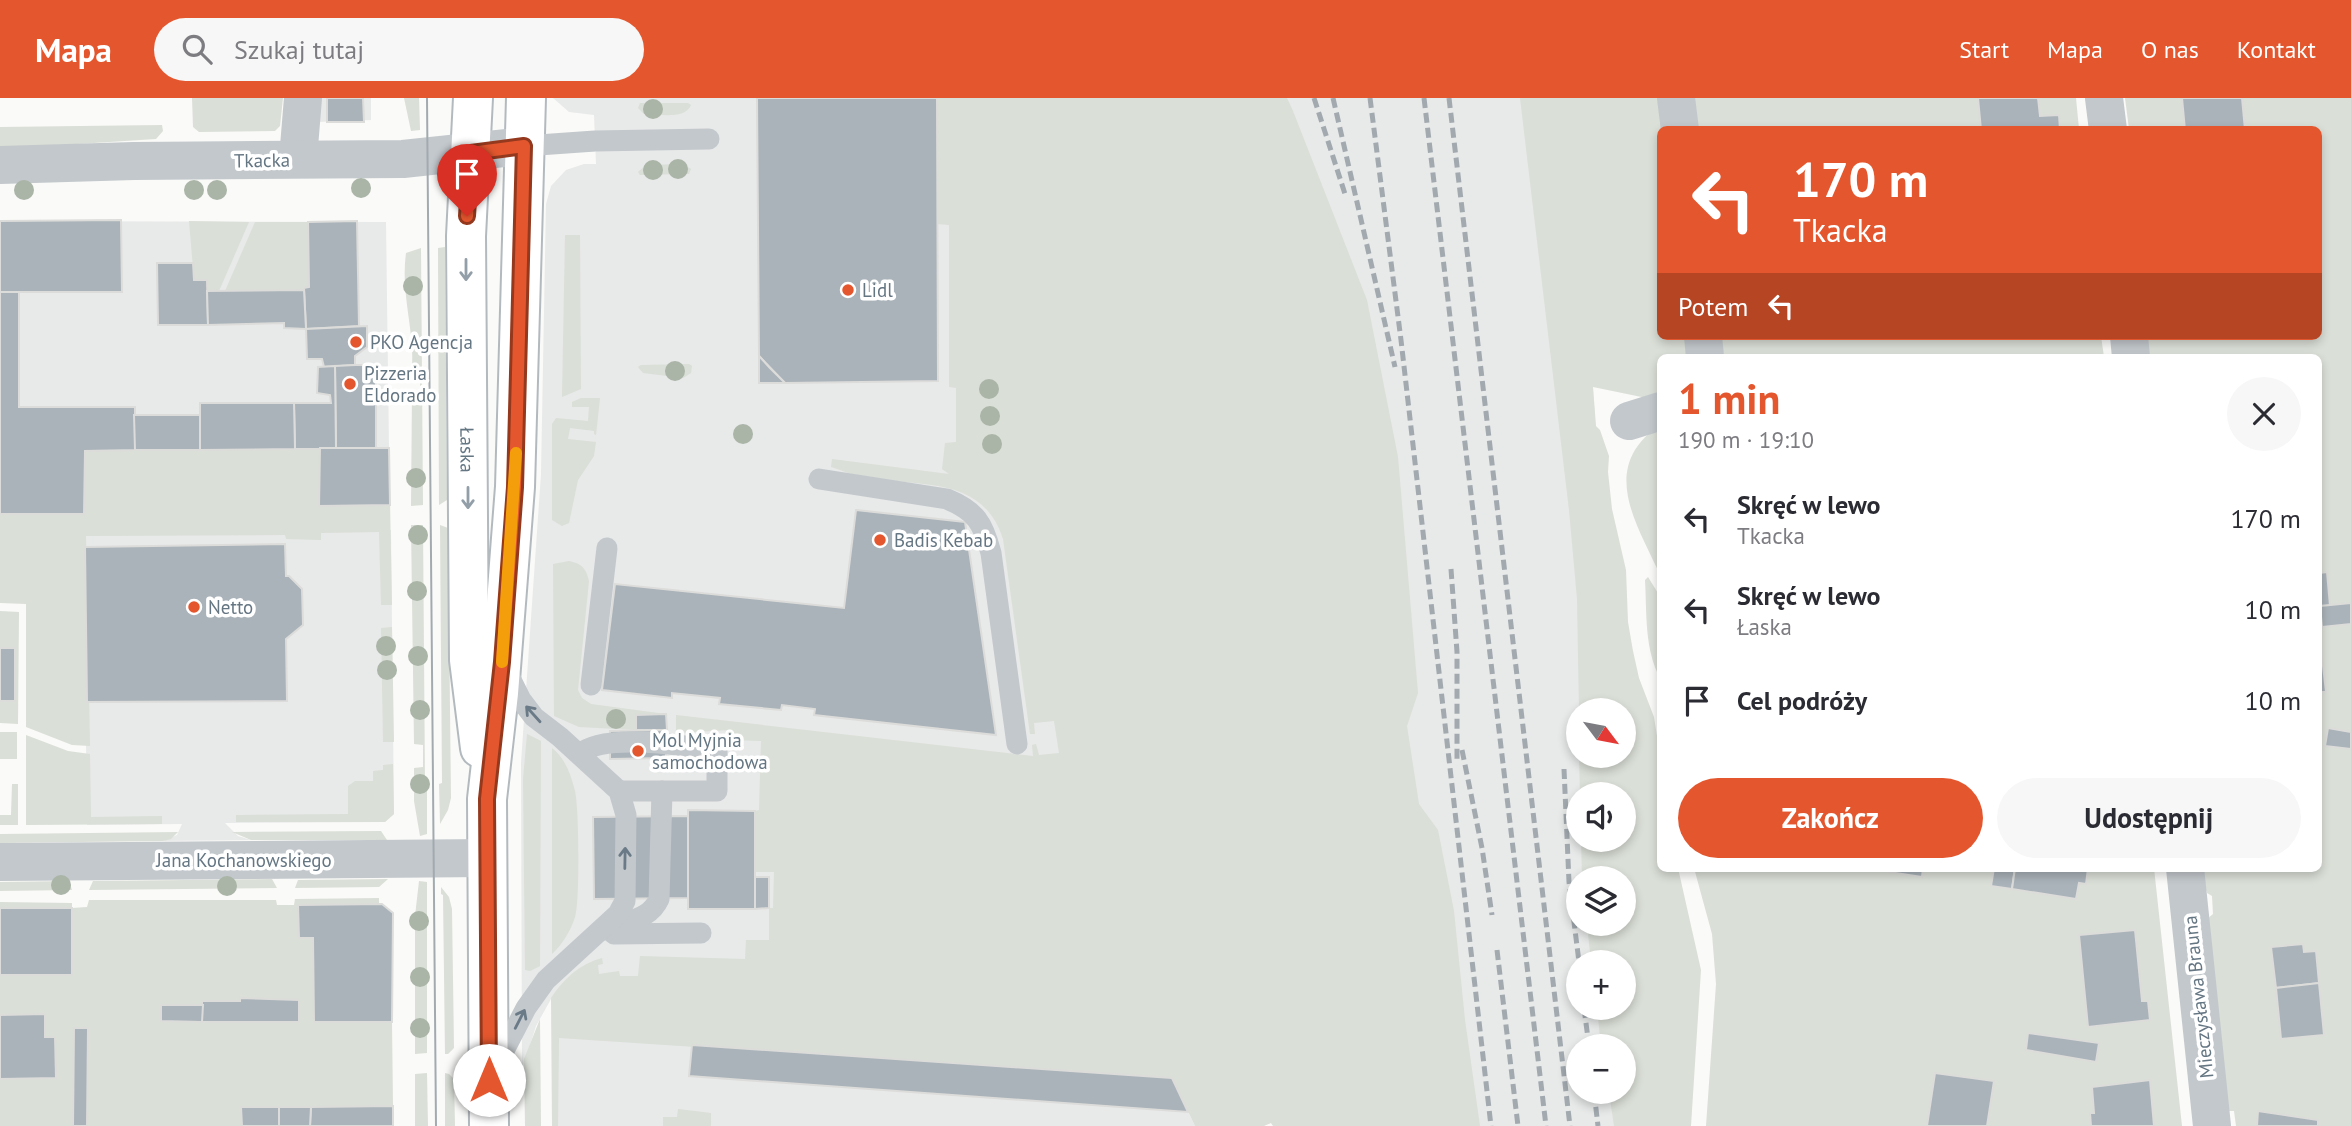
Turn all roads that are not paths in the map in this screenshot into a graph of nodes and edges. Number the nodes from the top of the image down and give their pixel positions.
1 (303, 98) edge
2 (473, 98) edge
3 (526, 98) edge
4 (1676, 98) edge
5 (2104, 98) edge
6 (1680, 126) edge
7 (2108, 126) edge
8 (709, 139) dead end
9 (524, 146) junction
10 (471, 153) junction
11 (298, 159) junction
12 (0, 165) edge
13 (819, 479) dead end
14 (607, 548) dead end
15 (502, 662) junction
16 (591, 685) dead end
17 (1017, 744) dead end
18 (580, 754) junction
19 (619, 791) junction
20 (662, 791) junction
21 (487, 799) junction
22 (487, 858) junction
23 (0, 862) edge
24 (2185, 872) edge
25 (701, 933) dead end
26 (597, 934) junction
27 (489, 1080) junction
28 (489, 1126) edge
29 (2211, 1126) edge

1 - 11 street
2 - 10 main road, Łaska
3 - 9 main road, Łaska
4 - 6 street
5 - 7 street
8 - 9 lane
9 - 10 street, Tkacka
9 - 15 main road, Łaska
10 - 11 street, Tkacka
10 -> 21 main road, Łaska
11 - 12 street, Tkacka
13 - 17 lane
14 - 16 lane
18 -> 15 lane
15 - 21 main road, Łaska
18 - 19 lane
18 - 20 lane
19 - 20 lane
26 -> 19 lane
20 - 26 lane
21 - 22 main road, Łaska
22 - 23 street, Jana Kochanowskiego
22 - 27 main road, Łaska
24 - 29 street, Mieczysława Brauna
25 - 26 lane
27 -> 26 lane
27 - 28 main road, Łaska

